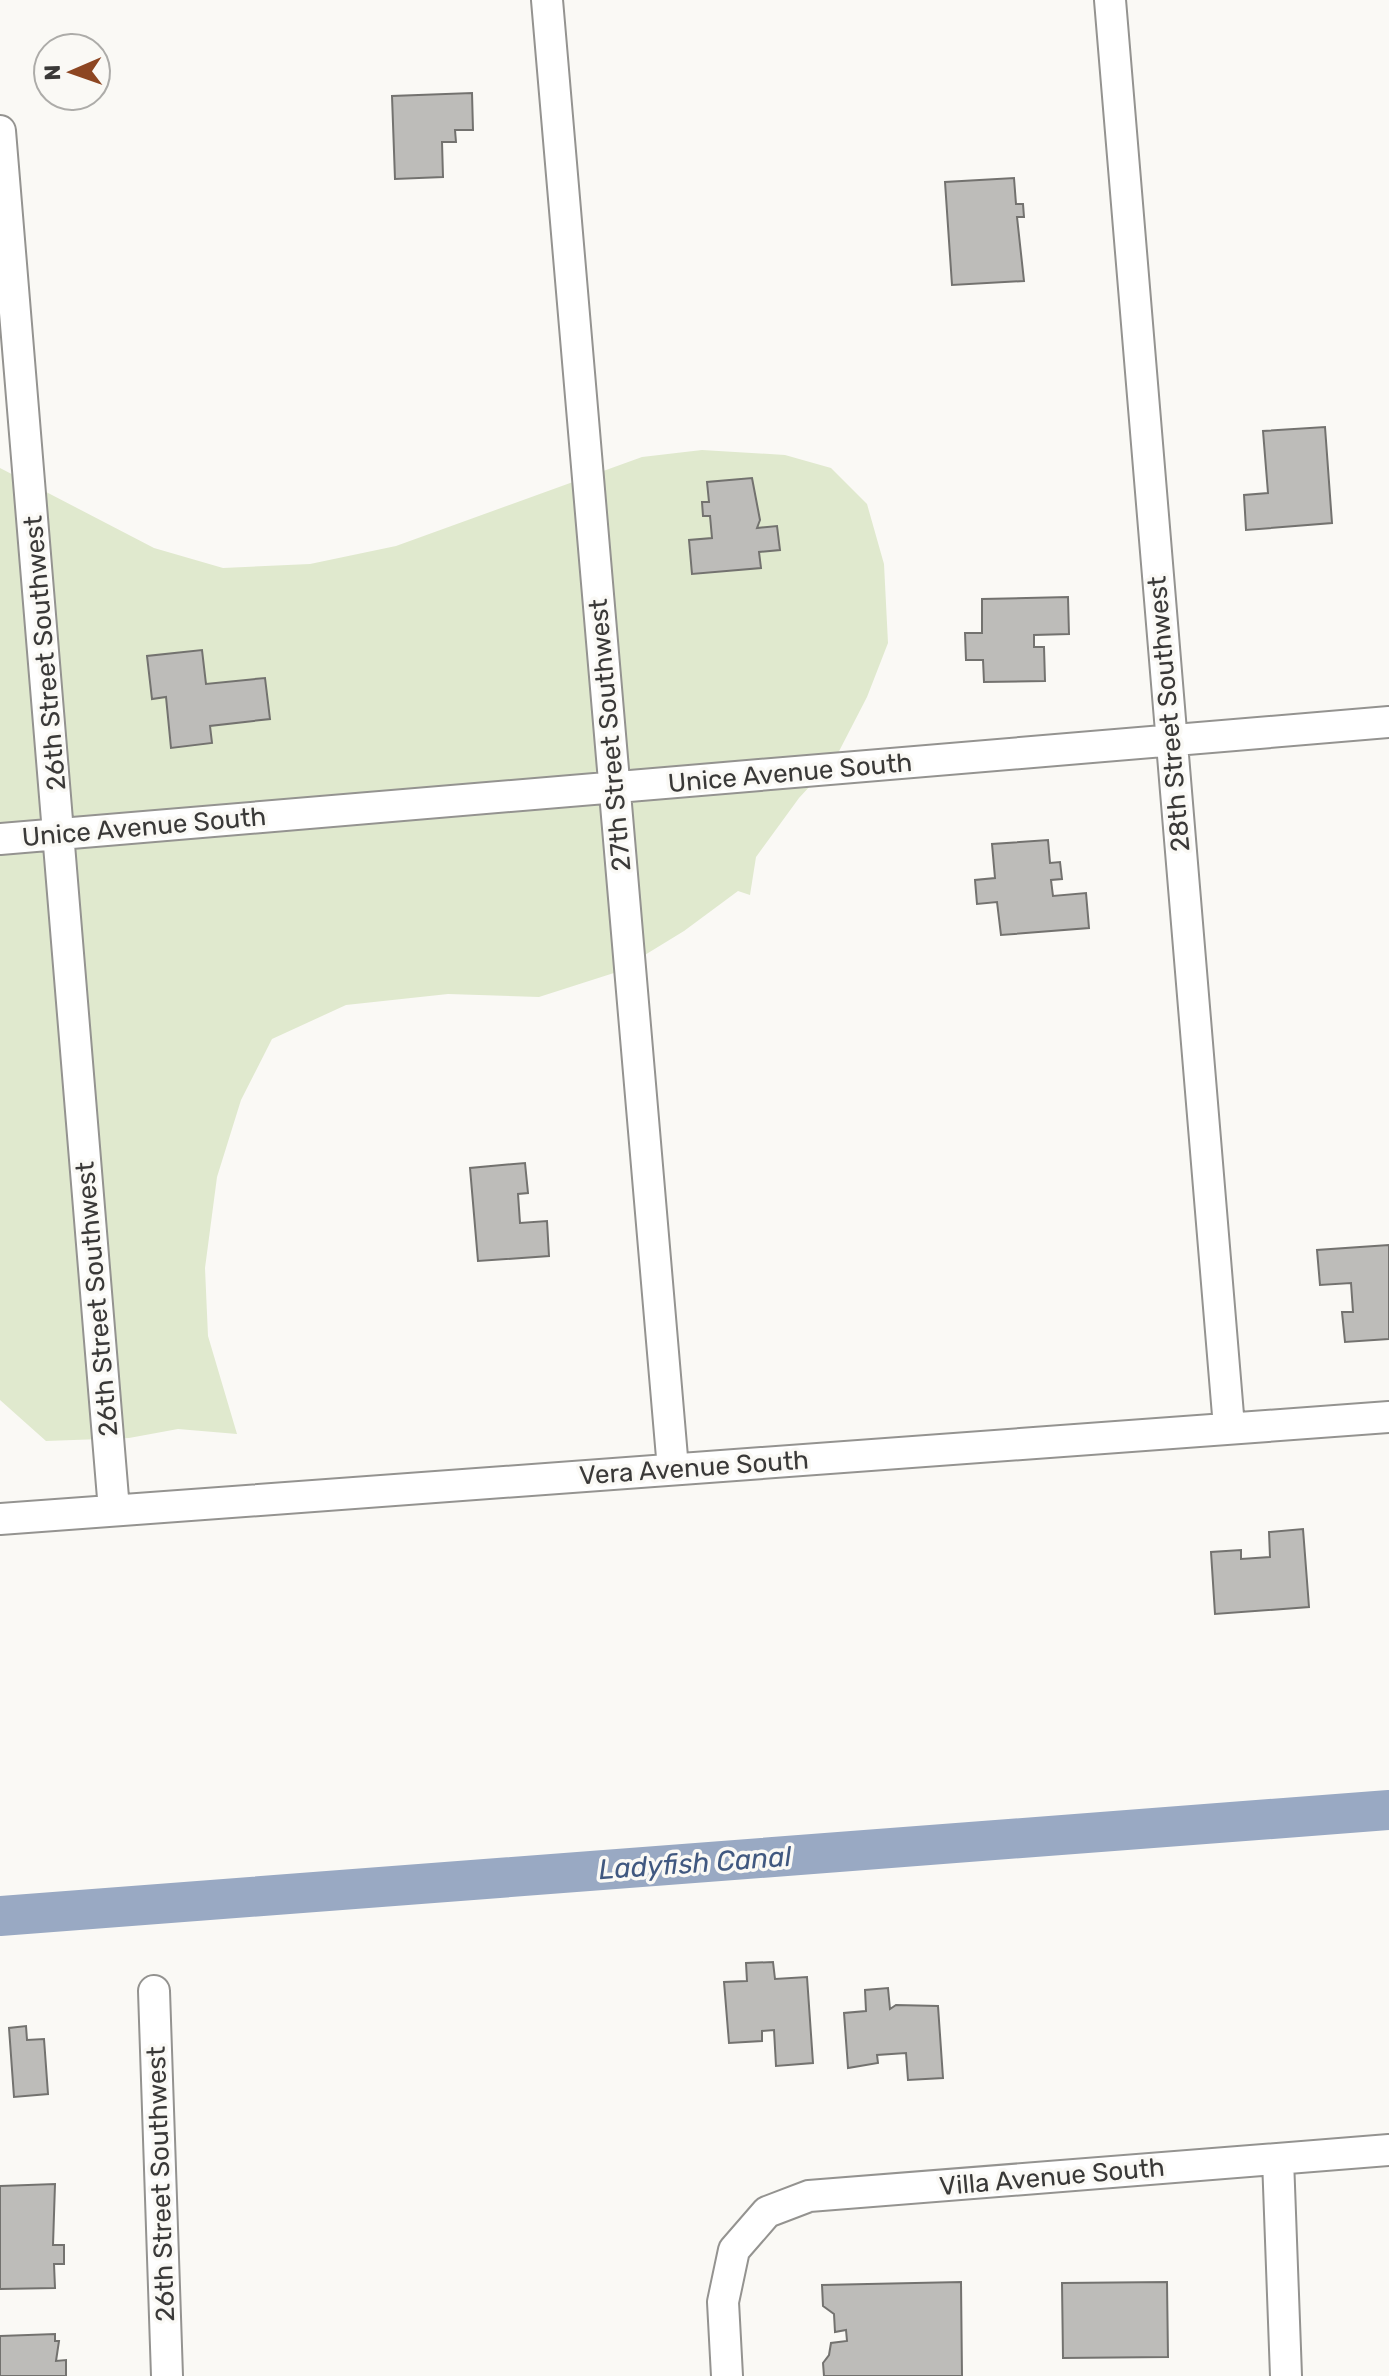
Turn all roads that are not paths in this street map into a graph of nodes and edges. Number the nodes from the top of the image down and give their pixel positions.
1 (547, 0) edge
2 (1110, 0) edge
3 (0, 131) edge
4 (1389, 722) edge
5 (1172, 740) junction
6 (615, 788) junction
7 (60, 834) junction
8 (0, 839) edge
9 (1389, 1417) edge
10 (1229, 1427) junction
11 (673, 1469) junction
12 (114, 1510) junction
13 (0, 1519) edge
14 (154, 1991) dead end
15 (1389, 2150) edge
16 (1278, 2159) junction
17 (167, 2376) edge
18 (727, 2376) edge
19 (1286, 2376) edge

1 - 6 street, 27th Street Southwest
2 - 5 street, 28th Street Southwest
3 - 7 street, 26th Street Southwest
4 - 5 street, Unice Avenue South
5 - 6 street, Unice Avenue South
5 - 10 street, 28th Street Southwest
6 - 7 street, Unice Avenue South
6 - 11 street, 27th Street Southwest
7 - 8 street, Unice Avenue South
7 - 12 street, 26th Street Southwest
9 - 10 street, Vera Avenue South
10 - 11 street, Vera Avenue South
11 - 12 street, Vera Avenue South
12 - 13 street, Vera Avenue South
14 - 17 street, 26th Street Southwest
15 - 16 street, Villa Avenue South
16 - 18 street, Villa Avenue South
16 - 19 street

